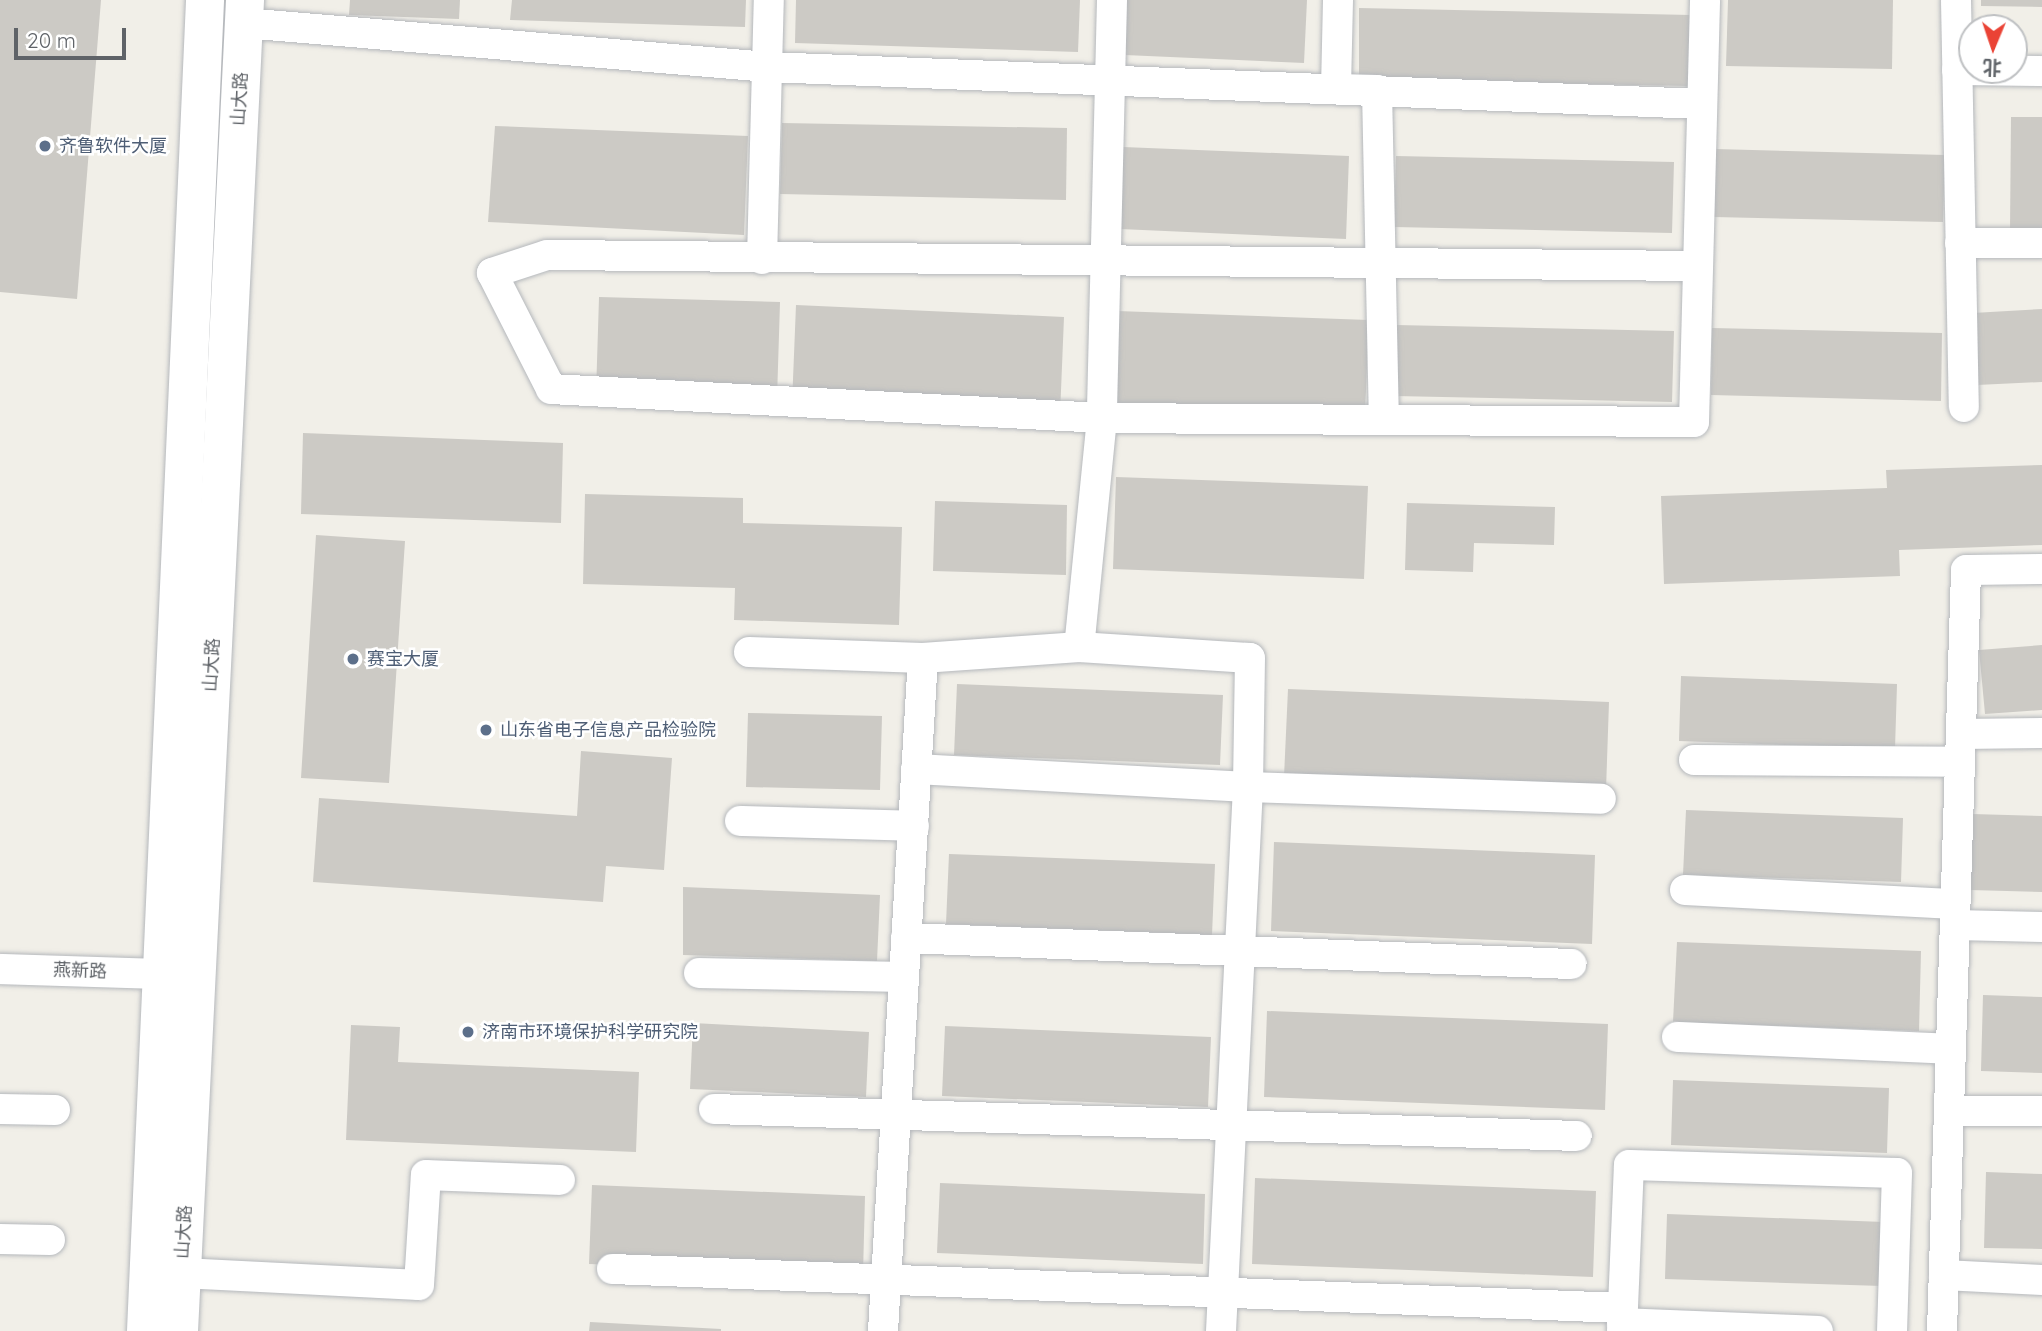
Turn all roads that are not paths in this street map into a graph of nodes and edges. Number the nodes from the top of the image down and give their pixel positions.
1 (205, 0) edge
2 (769, 0) edge
3 (1112, 0) edge
4 (1338, 0) edge
5 (1705, 0) edge
6 (1956, 0) edge
7 (245, 12) edge
8 (768, 67) junction
9 (1957, 70) junction
10 (2042, 71) edge
11 (1110, 79) junction
12 (1336, 89) junction
13 (1377, 90) junction
14 (1702, 104) junction
15 (1960, 243) junction
16 (2042, 243) edge
17 (762, 259) junction
18 (1106, 263) junction
19 (1382, 265) junction
20 (1698, 266) junction
21 (1964, 407) dead end
22 (1102, 418) junction
23 (1384, 420) junction
24 (2042, 569) edge
25 (1079, 647) junction
26 (749, 652) dead end
27 (923, 658) junction
28 (2042, 733) edge
29 (1960, 748) junction
30 (1693, 760) dead end
31 (916, 769) junction
32 (1248, 787) junction
33 (1601, 799) dead end
34 (740, 821) dead end
35 (914, 826) junction
36 (1685, 890) dead end
37 (1955, 915) junction
38 (2042, 927) edge
39 (906, 939) junction
40 (1240, 951) junction
41 (1571, 964) dead end
42 (0, 969) edge
43 (699, 972) dead end
44 (161, 974) junction
45 (904, 977) junction
46 (1677, 1037) dead end
47 (1951, 1049) junction
48 (0, 1108) edge
49 (714, 1109) dead end
50 (55, 1110) dead end
51 (1949, 1111) junction
52 (2042, 1111) edge
53 (895, 1115) junction
54 (1231, 1122) junction
55 (1577, 1136) dead end
56 (560, 1180) dead end
57 (0, 1239) edge
58 (50, 1240) dead end
59 (612, 1269) dead end
60 (182, 1273) junction
61 (1944, 1275) junction
62 (887, 1279) junction
63 (2042, 1280) edge
64 (1223, 1291) junction
65 (1621, 1321) edge
66 (146, 1331) edge
67 (180, 1331) edge
68 (883, 1331) edge
69 (1221, 1331) edge
70 (1818, 1331) edge
71 (1892, 1331) edge
72 (1942, 1331) edge

1 - 44 main road, 山大路
2 - 8 street
3 - 11 street
4 - 12 street
5 - 14 street
6 - 9 street
7 - 8 street
7 - 60 main road, 山大路
8 - 11 street
8 - 17 street
9 - 10 street
9 - 15 street
11 - 12 street
11 - 18 street
12 - 13 street
13 - 14 street
13 - 19 street
14 - 20 street
15 - 16 street
15 - 21 street
17 - 18 street
17 - 22 street
18 - 19 street
18 - 22 street
19 - 20 street
19 - 23 street
20 - 23 street
22 - 23 street
22 - 25 street
24 - 29 street
25 - 27 street
25 - 32 street
26 - 27 street
27 - 31 street
28 - 29 street
29 - 30 street
29 - 37 street
31 - 32 street
31 - 35 street
32 - 33 street
32 - 40 street
34 - 35 street
35 - 39 street
36 - 37 street
37 - 38 street
37 - 47 street
39 - 40 street
39 - 45 street
40 - 41 street
40 - 54 street
42 - 44 street, 燕新路
43 - 45 street
44 - 66 main road, 山大路
45 - 53 street
46 - 47 street
47 - 51 street
48 - 50 street
49 - 53 street
51 - 52 street
51 - 61 street
53 - 54 street
53 - 62 street
54 - 55 street
54 - 64 street
56 - 60 street
57 - 58 street
59 - 62 street
60 - 67 main road, 山大路
61 - 63 street
61 - 72 street
62 - 64 street
62 - 68 street
64 - 65 street
64 - 69 street
65 - 70 street
65 - 71 street

